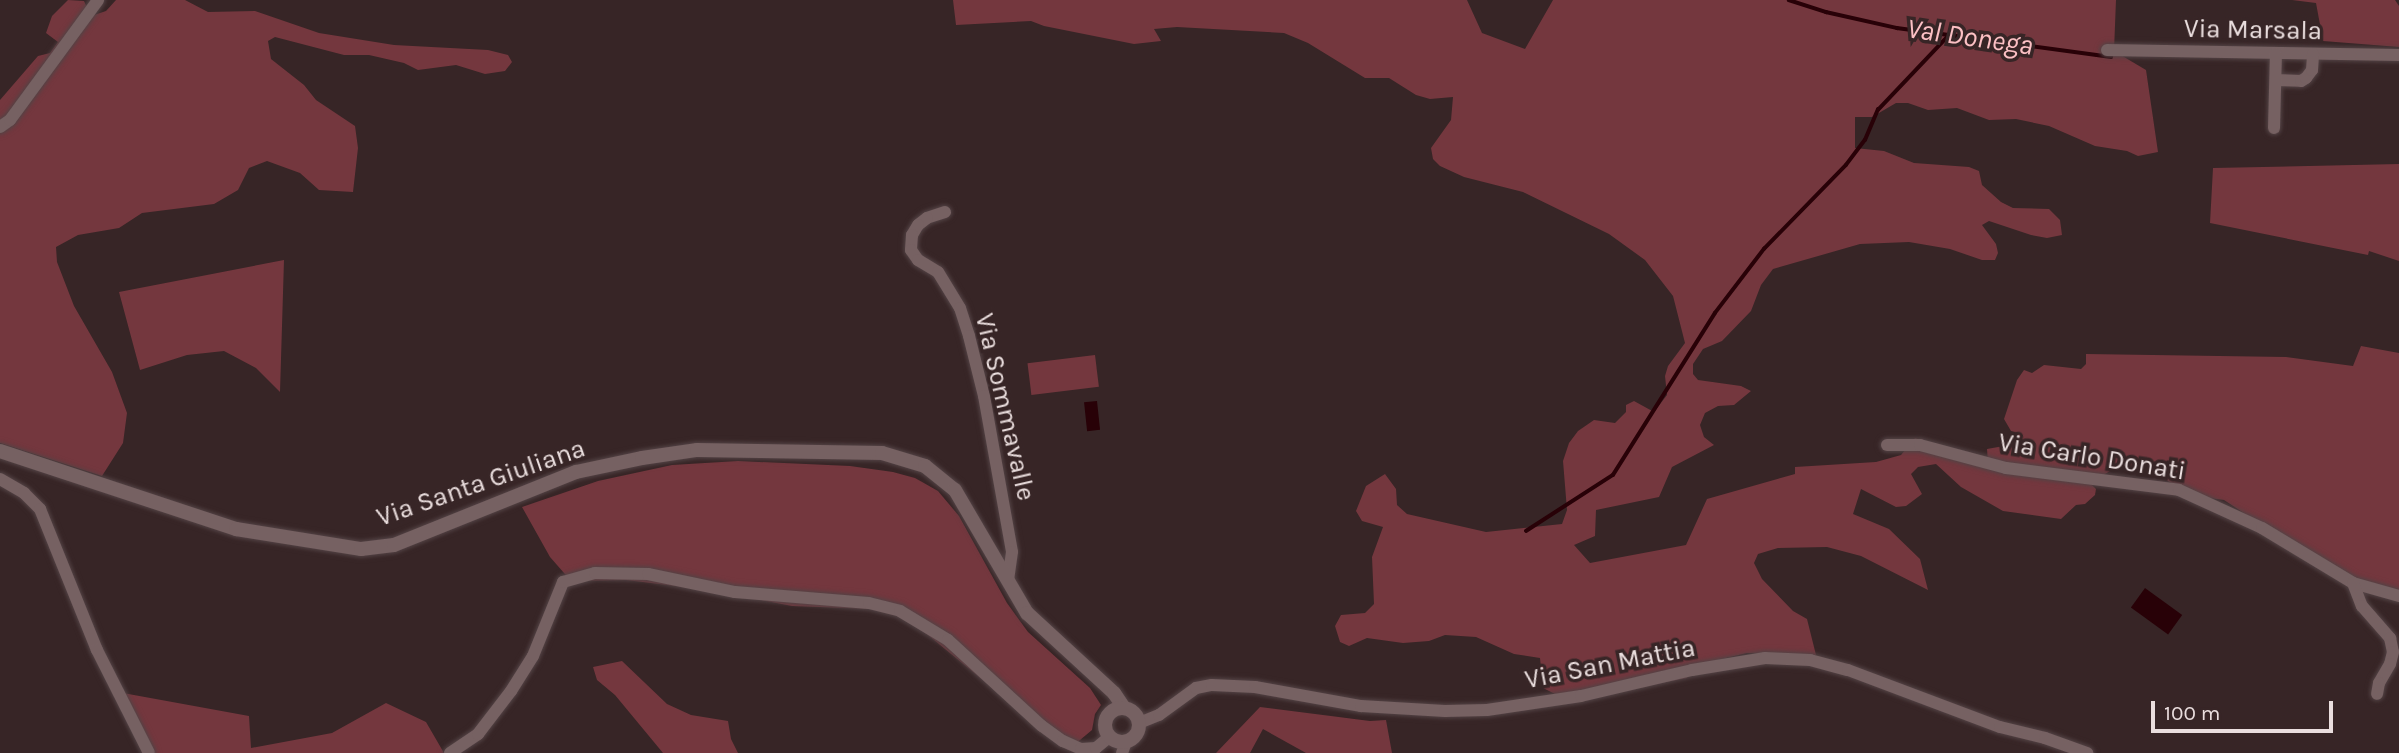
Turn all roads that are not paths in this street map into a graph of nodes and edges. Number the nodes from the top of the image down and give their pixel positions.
1 (98, 0) edge
2 (2107, 50) dead end
3 (2276, 54) junction
4 (2313, 54) junction
5 (2399, 55) edge
6 (2276, 80) junction
7 (0, 127) edge
8 (2274, 128) dead end
9 (945, 212) dead end
10 (1887, 445) dead end
11 (0, 451) edge
12 (0, 479) edge
13 (1008, 580) junction
14 (2353, 583) junction
15 (2399, 596) edge
16 (2377, 694) dead end
17 (1124, 708) junction
18 (1139, 723) junction
19 (1109, 737) junction
20 (1126, 745) edge
21 (149, 753) edge
22 (450, 753) edge
23 (1140, 753) edge
24 (2087, 753) edge

1 - 7 street
2 - 3 street, Via Marsala
3 - 4 street, Via Marsala
3 - 6 street
4 - 5 street, Via Marsala
4 - 6 street
6 - 8 street
9 - 13 street, Via Sommavalle
10 - 14 street, Via Carlo Donati
11 - 13 street, Via Santa Giuliana
12 - 21 street
13 - 17 street, Via Santa Giuliana
14 - 15 street, Via Carlo Donati
14 - 16 street
17 - 18 street
17 - 19 street
18 - 20 street
18 - 24 street, Via San Mattia
19 - 20 street
19 - 22 street
20 - 23 street

